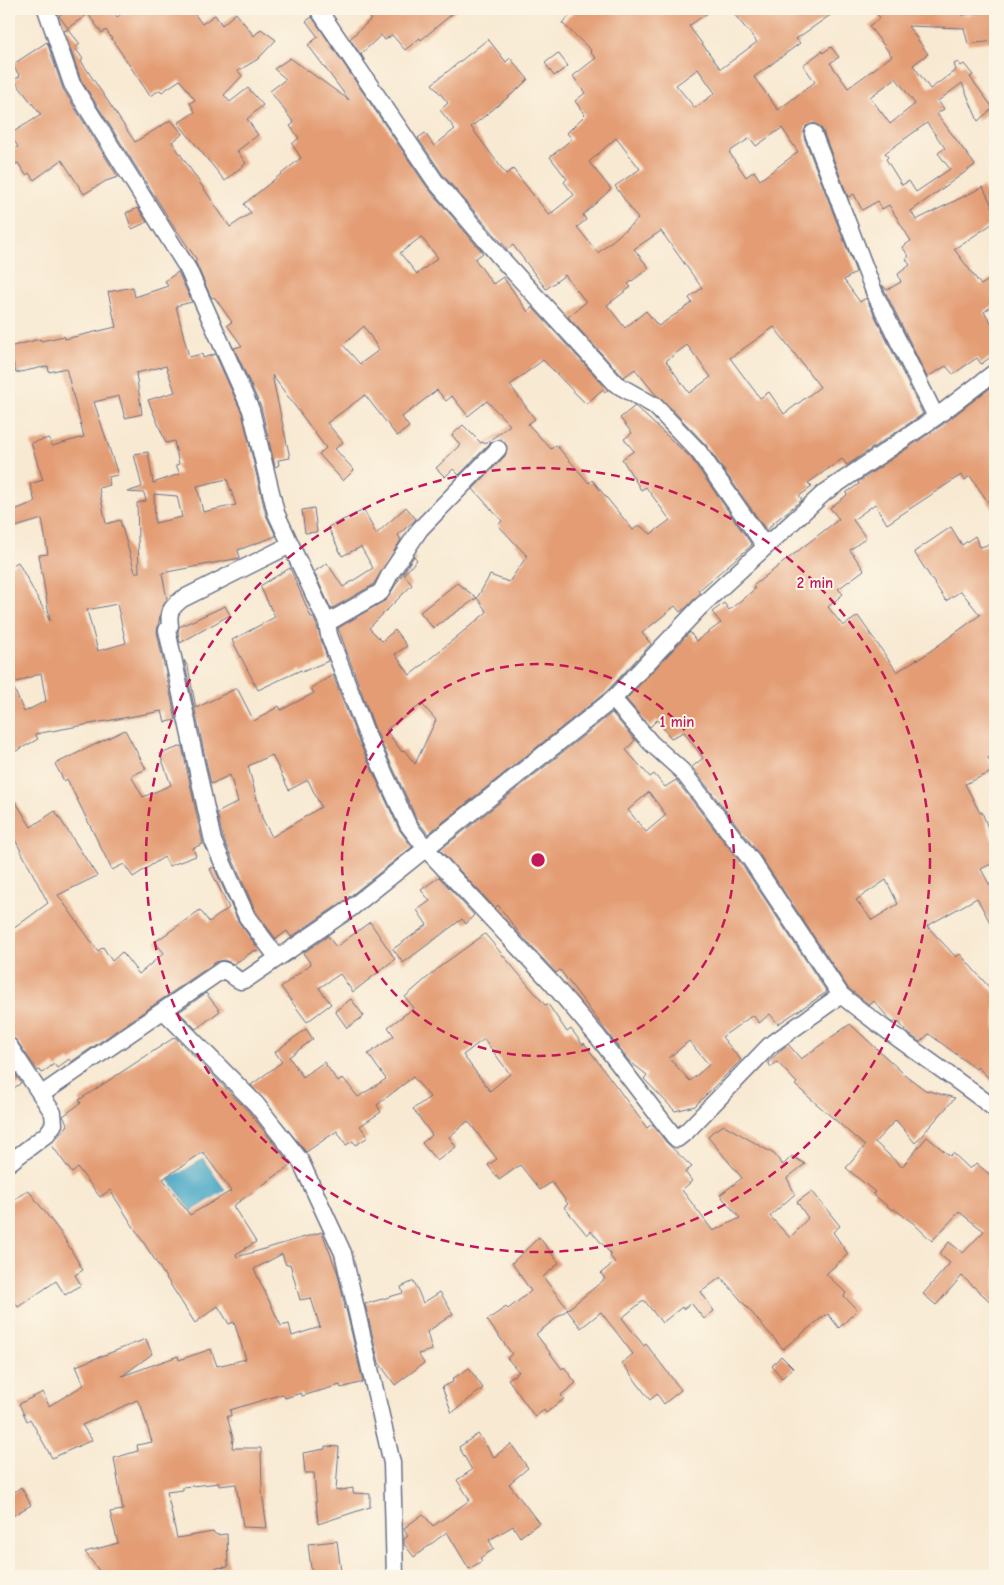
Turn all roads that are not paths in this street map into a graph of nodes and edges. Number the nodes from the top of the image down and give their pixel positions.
1 (46, 9) edge
2 (318, 9) edge
3 (813, 133) dead end
4 (995, 372) edge
5 (936, 417) junction
6 (498, 449) dead end
7 (777, 534) junction
8 (290, 545) junction
9 (327, 623) junction
10 (613, 698) junction
11 (427, 850) junction
12 (277, 957) junction
13 (841, 995) junction
14 (164, 1011) junction
15 (9, 1046) edge
16 (42, 1094) junction
17 (995, 1109) edge
18 (9, 1163) edge
19 (395, 1576) edge

1 - 8 street
2 - 7 street
3 - 5 street
4 - 5 street
5 - 7 street
6 - 9 street
7 - 10 street
8 - 9 street
8 - 12 street
9 - 11 street
10 - 11 street
10 - 13 street
11 - 12 street
11 - 13 street
12 - 14 street
13 - 17 street
14 - 16 street
14 - 19 street
15 - 16 street
16 - 18 street

